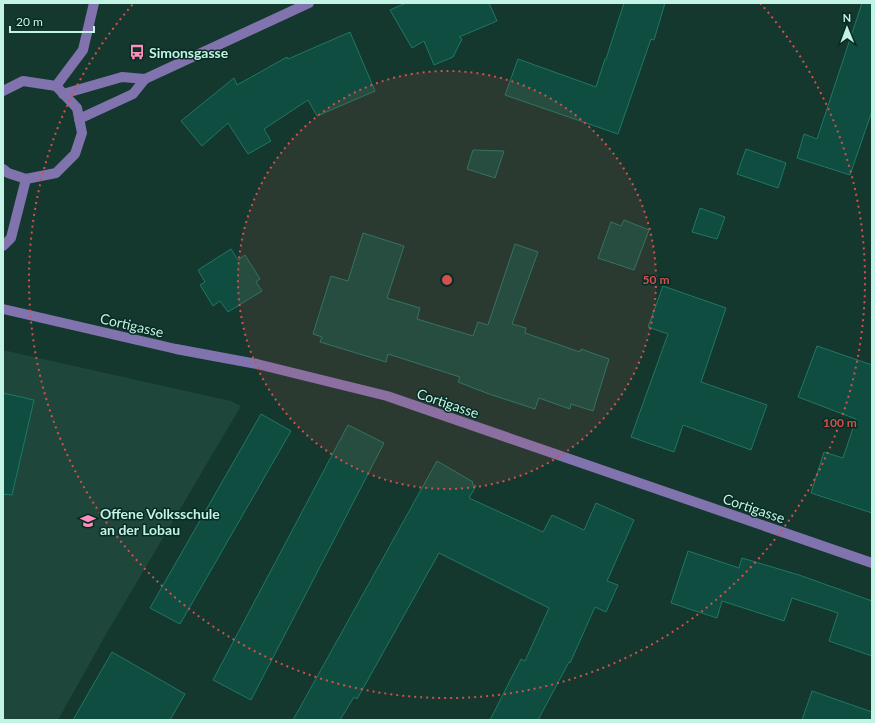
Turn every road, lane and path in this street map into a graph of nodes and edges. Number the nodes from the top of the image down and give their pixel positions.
1 (94, 3) edge
2 (309, 3) edge
3 (145, 79) junction
4 (56, 86) junction
5 (3, 91) edge
6 (64, 94) junction
7 (79, 119) junction
8 (3, 168) edge
9 (26, 179) junction
10 (3, 246) edge
11 (3, 309) edge
12 (872, 563) edge

1 - 4 street
2 - 3 street
3 - 6 street
3 - 7 street
4 - 5 street
4 - 6 street
6 - 7 street
7 - 9 street
8 - 9 street
9 - 10 street
11 - 12 street, Cortigasse

